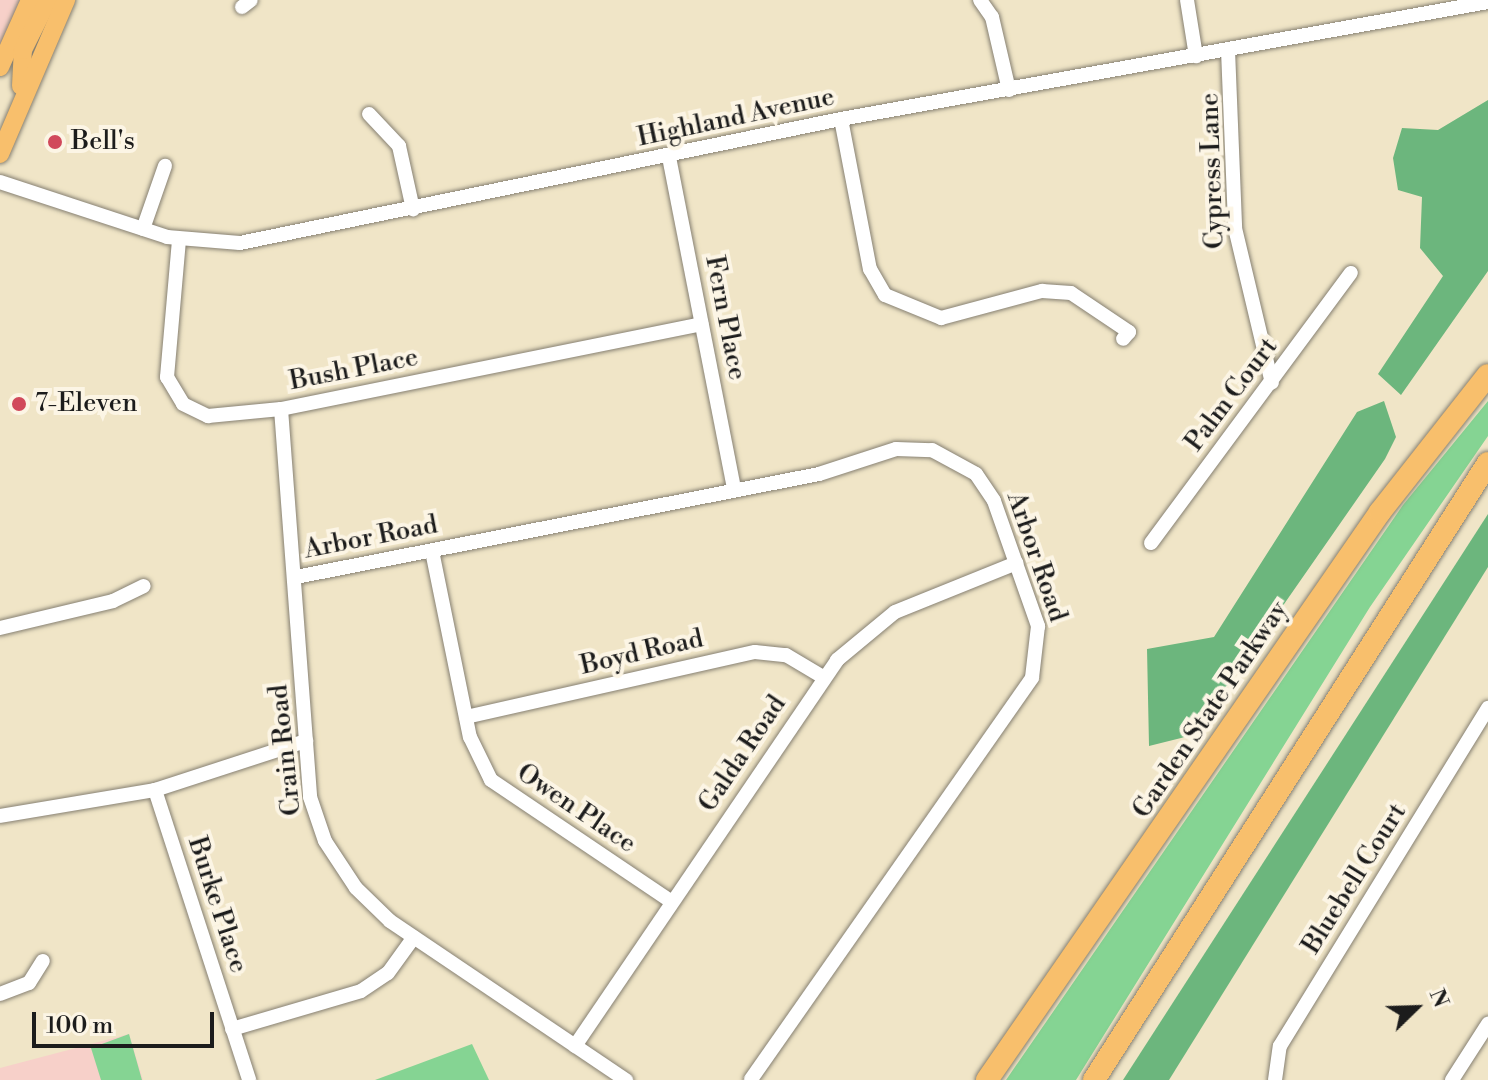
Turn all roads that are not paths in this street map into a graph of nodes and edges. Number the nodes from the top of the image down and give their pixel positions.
1 (30, 0) edge
2 (48, 0) edge
3 (66, 0) edge
4 (980, 0) edge
5 (1187, 0) edge
6 (1488, 2) edge
7 (1228, 50) junction
8 (1196, 56) junction
9 (0, 67) edge
10 (1009, 90) junction
11 (20, 101) junction
12 (369, 114) dead end
13 (841, 119) junction
14 (0, 154) edge
15 (669, 157) junction
16 (165, 166) dead end
17 (0, 182) edge
18 (413, 209) junction
19 (143, 229) junction
20 (179, 240) junction
21 (1351, 273) dead end
22 (702, 324) junction
23 (1123, 339) dead end
24 (1488, 375) edge
25 (1272, 383) junction
26 (281, 409) junction
27 (1488, 463) edge
28 (734, 489) junction
29 (1151, 543) dead end
30 (432, 551) junction
31 (1016, 563) junction
32 (296, 577) junction
33 (144, 586) dead end
34 (0, 628) edge
35 (823, 677) junction
36 (1488, 708) edge
37 (466, 717) junction
38 (306, 741) junction
39 (155, 790) junction
40 (0, 816) edge
41 (672, 902) junction
42 (414, 937) junction
43 (43, 961) dead end
44 (0, 994) edge
45 (1488, 1024) edge
46 (232, 1029) junction
47 (575, 1046) junction
48 (249, 1080) edge
49 (626, 1080) edge
50 (751, 1080) edge
51 (987, 1080) edge
52 (1094, 1080) edge
53 (1275, 1080) edge
54 (1452, 1080) edge

1 - 9 main road
2 - 11 main road
3 - 11 main road
4 - 10 street
5 - 8 street
6 - 7 street, Highland Avenue
7 - 8 street, Highland Avenue
7 - 25 street, Cypress Lane
8 - 10 street, Highland Avenue
10 - 13 street, Highland Avenue
11 - 14 main road
12 - 18 street
13 - 15 street, Highland Avenue
13 - 23 street
15 - 18 street, Highland Avenue
15 - 22 street, Fern Place
16 - 19 street
17 - 19 street, Highland Avenue
18 - 20 street, Highland Avenue
19 - 20 street, Highland Avenue
20 - 26 street, Bush Place
21 - 25 street, Palm Court
22 - 26 street, Bush Place
22 - 28 street, Fern Place
24 - 51 highway, Garden State Parkway
25 - 29 street, Palm Court
26 - 32 street, Crain Road
27 - 52 highway
28 - 30 street, Arbor Road
28 - 31 street, Arbor Road
30 - 32 street, Arbor Road
30 - 37 street, Owen Place
31 - 35 street, Galda Road
31 - 50 street, Arbor Road
32 - 38 street, Crain Road
33 - 34 street
35 - 37 street, Boyd Road
35 - 41 street, Galda Road
36 - 53 street, Bluebell Court
37 - 41 street, Owen Place
38 - 39 street
38 - 42 street, Crain Road
39 - 40 street
39 - 46 street, Burke Place
41 - 47 street, Galda Road
42 - 46 street
42 - 47 street, Crain Road
43 - 44 street
45 - 54 street
46 - 48 street, Burke Place
47 - 49 street, Crain Road

